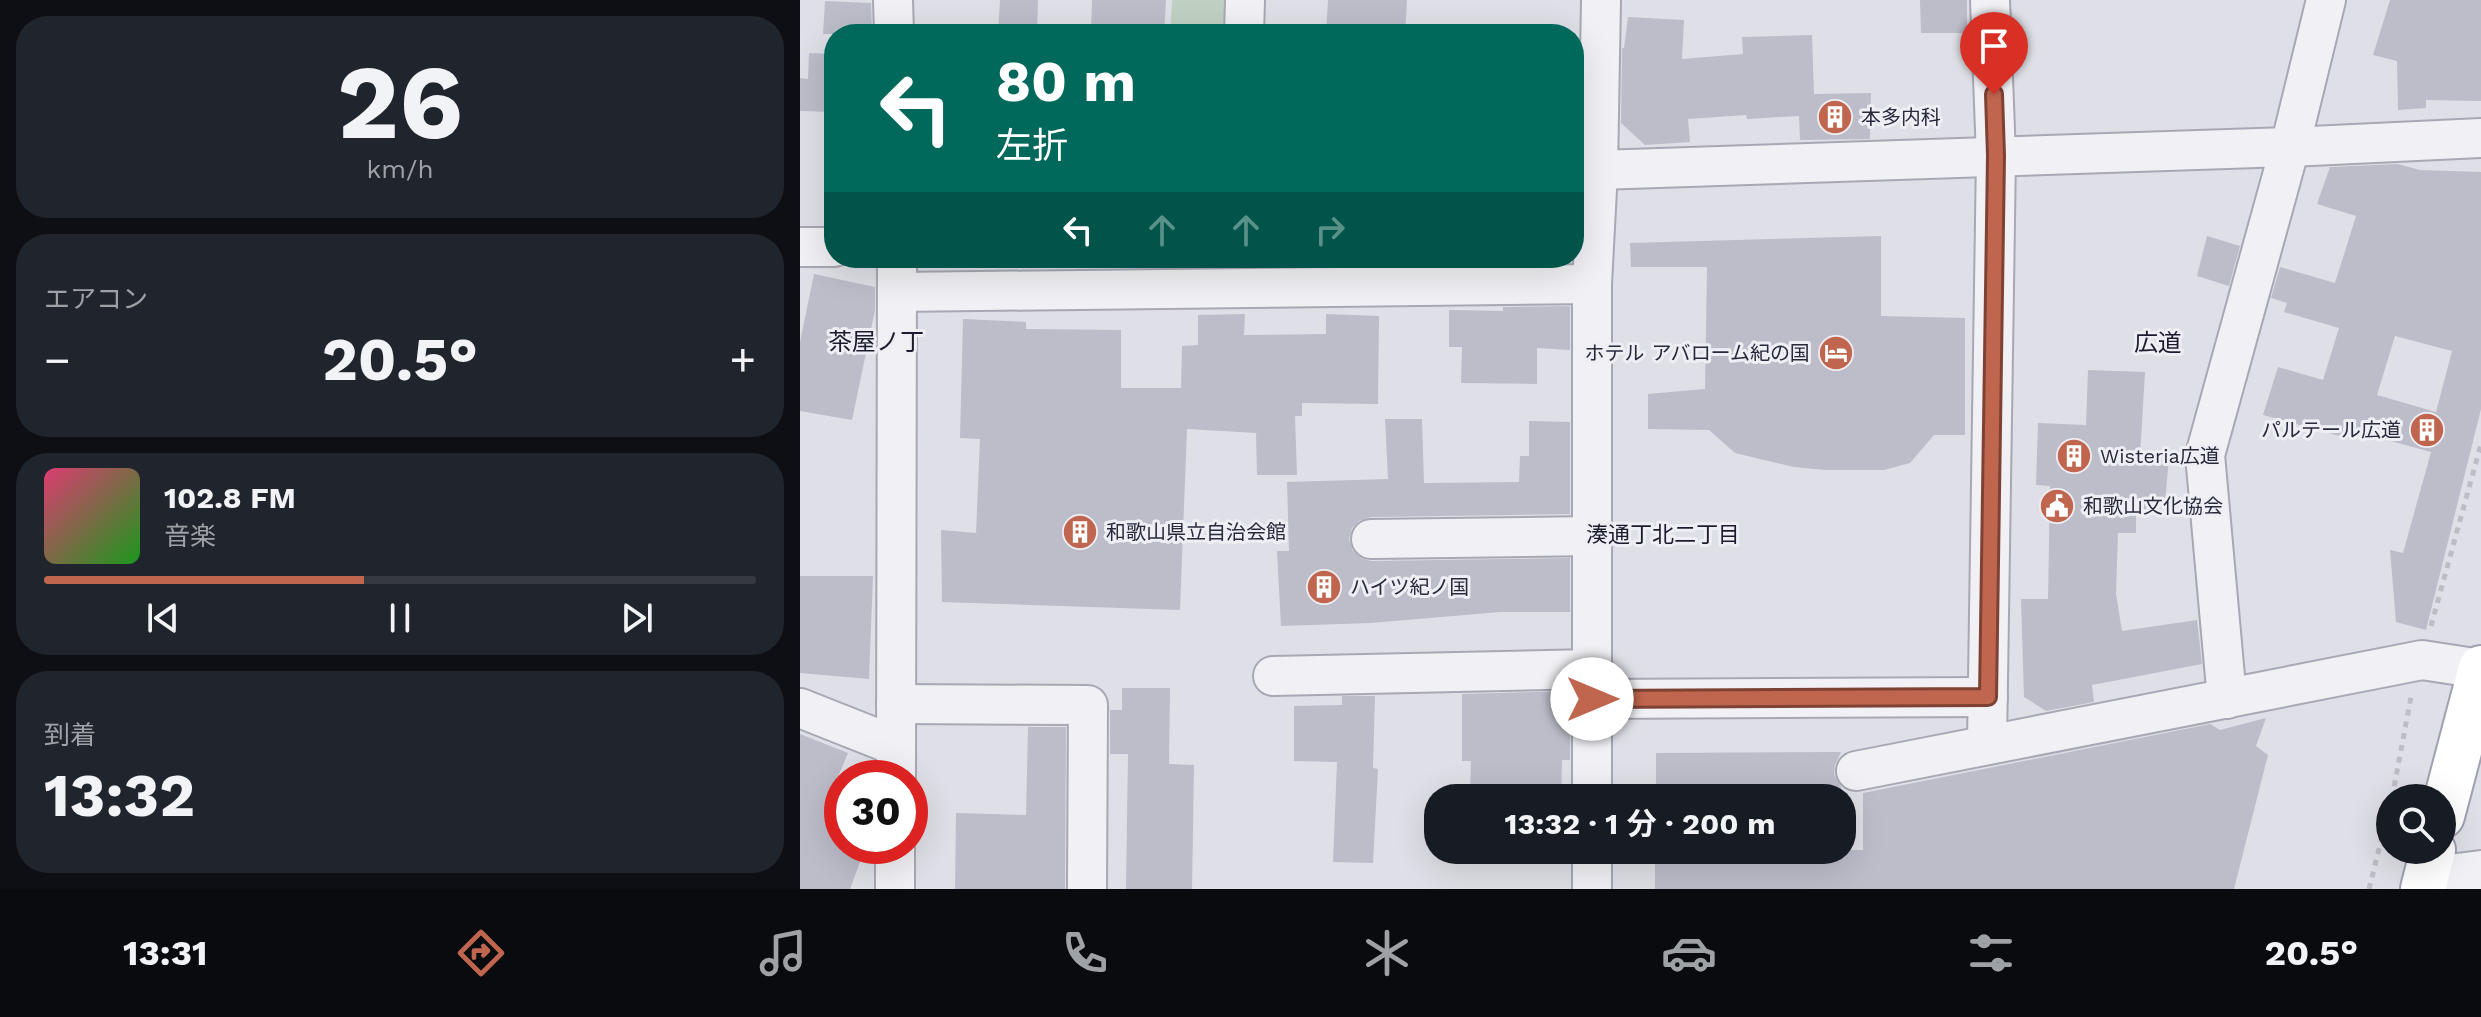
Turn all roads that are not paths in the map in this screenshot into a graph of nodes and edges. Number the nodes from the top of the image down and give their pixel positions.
1 (893, 0) edge
2 (1245, 0) edge
3 (1601, 0) edge
4 (1990, 0) edge
5 (2326, 0) edge
6 (894, 24) edge
7 (1244, 24) edge
8 (2481, 138) edge
9 (2290, 147) junction
10 (1590, 151) edge
11 (1996, 156) junction
12 (800, 247) edge
13 (824, 247) edge
14 (1238, 273) edge
15 (897, 275) edge
16 (1592, 284) junction
17 (1592, 536) junction
18 (1371, 539) dead end
19 (2481, 668) edge
20 (1273, 676) dead end
21 (1592, 684) junction
22 (1988, 697) junction
23 (2227, 699) junction
24 (896, 704) junction
25 (800, 708) edge
26 (1987, 745) junction
27 (892, 760) edge
28 (896, 760) edge
29 (1856, 771) dead end
30 (1592, 784) edge
31 (2450, 784) edge
32 (895, 864) edge
33 (1592, 864) edge
34 (2481, 870) edge
35 (2427, 872) edge
36 (895, 889) edge
37 (1087, 889) edge
38 (1592, 889) edge

1 - 6 street
2 - 7 street
3 - 10 street
4 - 11 street
5 - 9 street
8 - 9 street
9 - 11 street
9 - 23 street
10 - 11 street
10 - 16 street
11 - 22 street
12 - 13 street
14 - 15 street
14 - 16 street
15 - 24 street
16 - 17 street
17 - 18 street
17 - 21 street
19 - 23 street
19 - 31 main road
20 - 21 street
21 - 22 street
21 - 30 street
22 - 26 street
23 - 26 street
24 - 28 street
24 - 37 street
25 - 27 street
26 - 29 street
32 - 36 street
33 - 38 street
34 - 35 street

